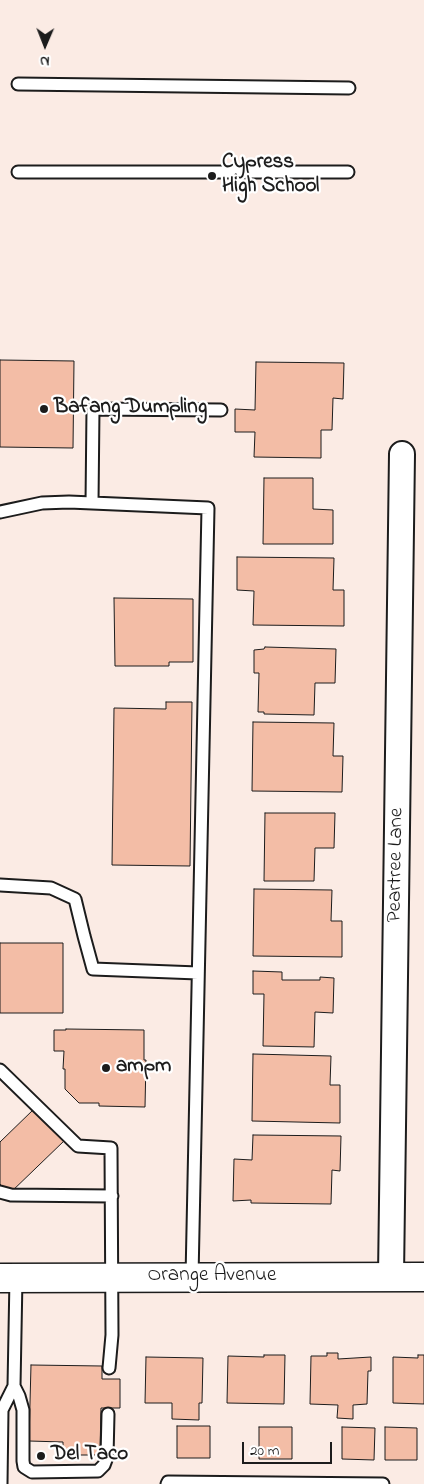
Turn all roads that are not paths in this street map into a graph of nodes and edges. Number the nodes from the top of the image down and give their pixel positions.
1 (18, 84) dead end
2 (349, 88) dead end
3 (18, 172) dead end
4 (348, 172) dead end
5 (221, 410) dead end
6 (402, 454) dead end
7 (92, 503) junction
8 (0, 512) edge
9 (0, 886) edge
10 (198, 973) junction
11 (0, 1070) edge
12 (0, 1192) edge
13 (112, 1196) junction
14 (392, 1276) junction
15 (192, 1277) junction
16 (424, 1277) edge
17 (8, 1278) edge
18 (112, 1278) junction
19 (109, 1368) dead end
20 (14, 1386) junction
21 (108, 1414) dead end
22 (2, 1484) edge
23 (167, 1484) edge
24 (383, 1484) edge

1 - 2 lane
3 - 4 lane
5 - 7 lane
6 - 14 street, Peartree Lane
7 - 8 lane
7 - 10 lane
9 - 10 lane
10 - 15 lane
11 - 13 lane
12 - 13 lane
13 - 18 lane
14 - 15 main road, Orange Avenue
14 - 16 main road, Orange Avenue
15 - 18 main road, Orange Avenue
17 - 18 main road, Orange Avenue
17 - 20 lane
18 - 19 lane
20 - 21 lane
20 - 22 lane
23 - 24 lane

